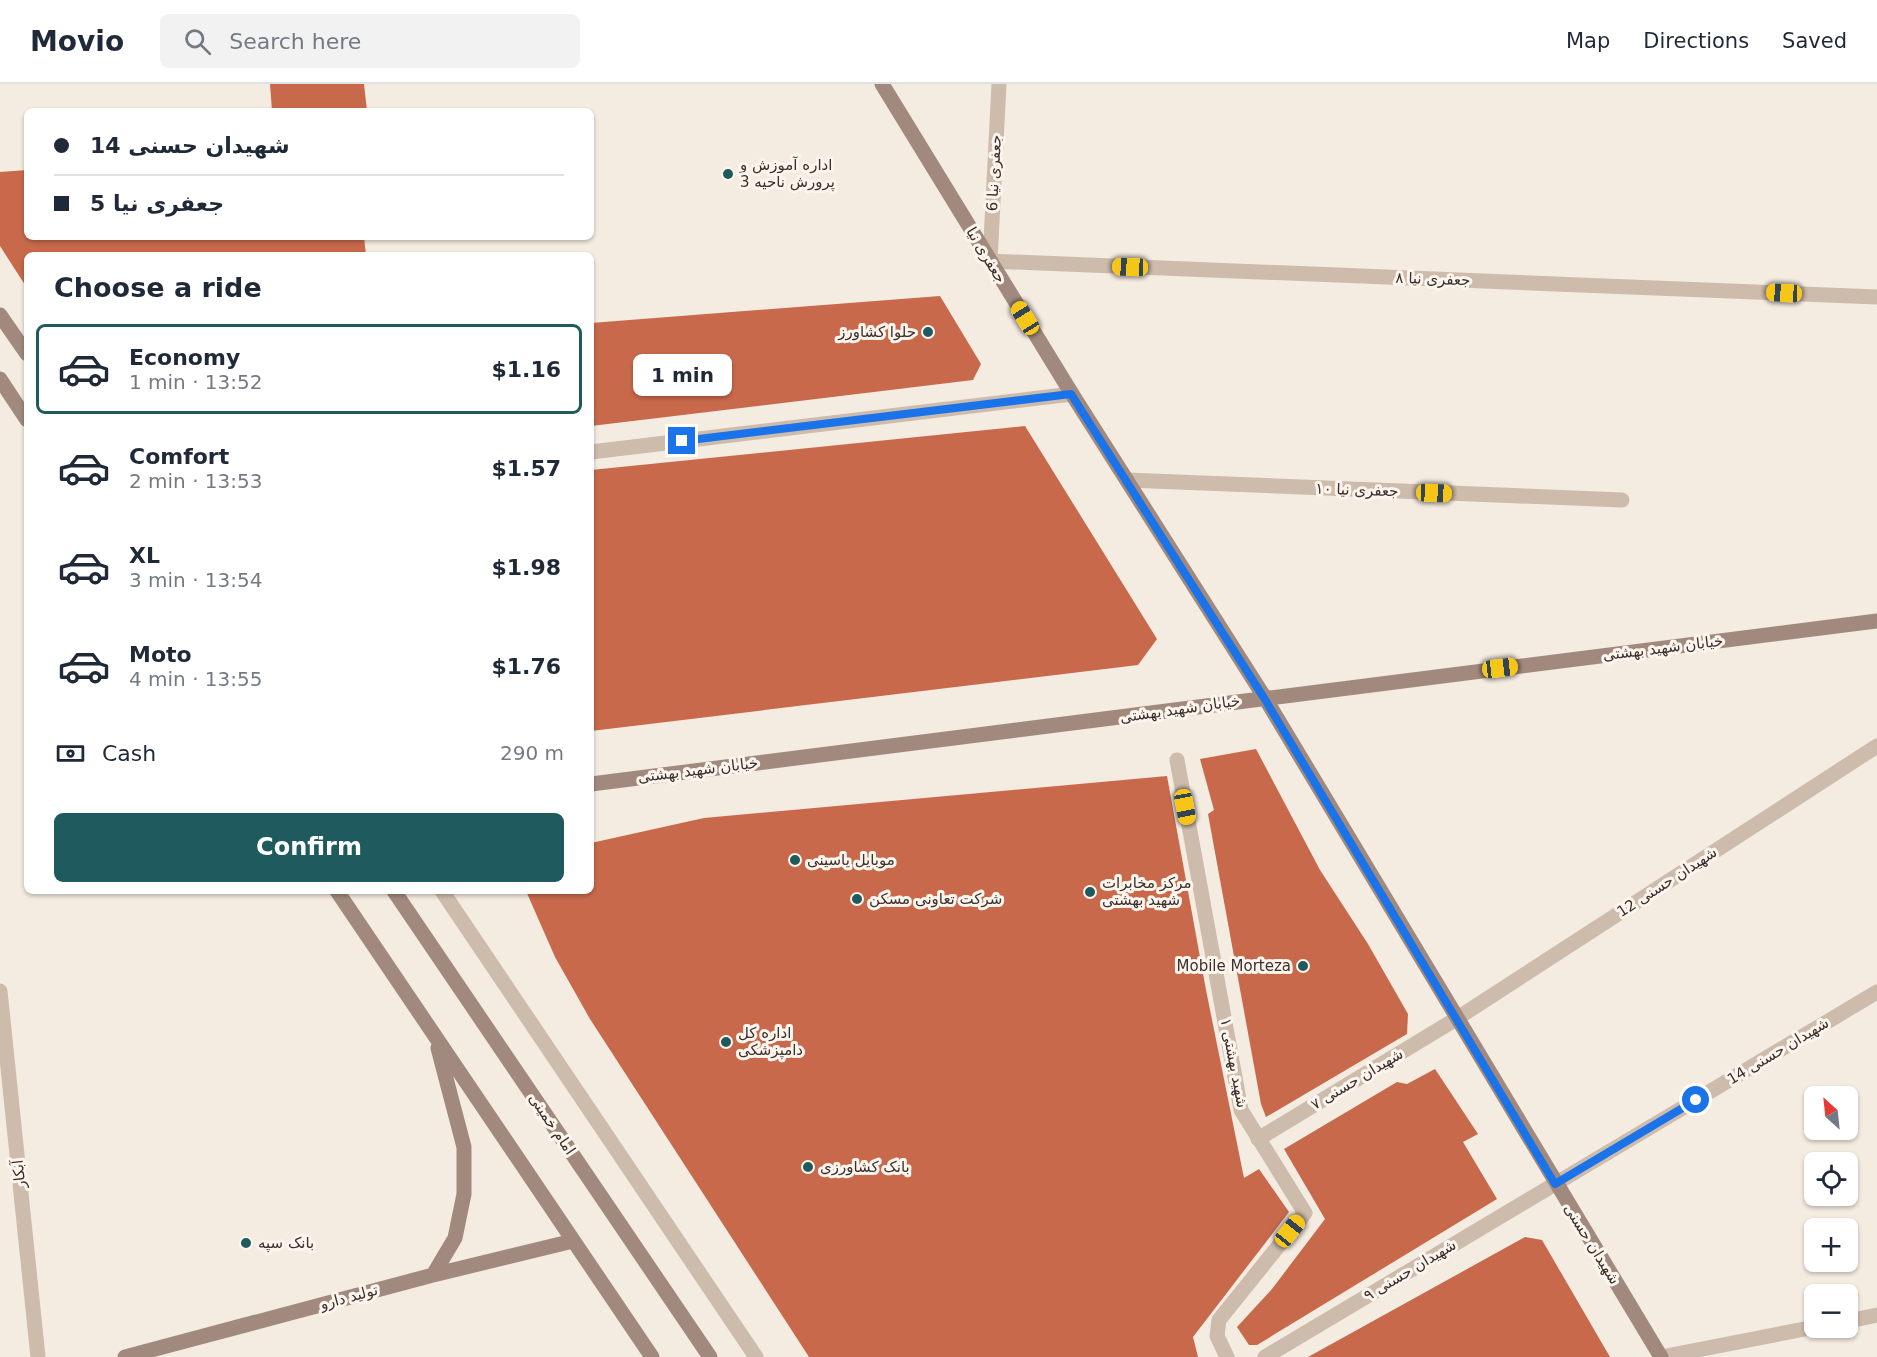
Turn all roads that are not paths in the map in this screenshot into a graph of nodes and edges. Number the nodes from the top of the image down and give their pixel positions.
1 (882, 84) edge
2 (999, 84) edge
3 (990, 261) junction
4 (1877, 297) edge
5 (0, 315) edge
6 (24, 350) edge
7 (0, 379) edge
8 (1071, 394) junction
9 (24, 415) edge
10 (594, 452) edge
11 (1127, 480) junction
12 (1622, 500) dead end
13 (1877, 621) edge
14 (1264, 698) junction
15 (1877, 746) edge
16 (1177, 760) dead end
17 (594, 784) edge
18 (340, 894) edge
19 (396, 894) edge
20 (444, 894) edge
21 (0, 991) edge
22 (1877, 992) edge
23 (1456, 1019) junction
24 (435, 1036) junction
25 (1258, 1139) junction
26 (1555, 1184) junction
27 (573, 1241) junction
28 (433, 1275) junction
29 (1877, 1316) edge
30 (1858, 1319) edge
31 (1804, 1329) edge
32 (38, 1357) edge
33 (125, 1357) edge
34 (652, 1357) edge
35 (710, 1357) edge
36 (756, 1357) edge
37 (1227, 1357) edge
38 (1265, 1357) edge
39 (1661, 1357) edge

1 - 3 street, جعفری نیا
2 - 3 street, جعفری نیا 6
3 - 4 street, جعفری نیا ۸
3 - 8 street, جعفری نیا
5 - 6 street
7 - 9 street
8 - 10 street
8 - 11 street, جعفری نیا
11 - 12 street, جعفری نیا ۱۰
11 - 14 street, جعفری نیا
13 - 14 street, خیابان شهید بهشتی
14 - 17 street, خیابان شهید بهشتی
14 - 23 street, شهیدان حسنی
15 - 23 street, شهیدان حسنی 12
16 - 25 street, شهید بهشتی ۱
18 - 24 street
19 - 35 street, امام خمینی
20 - 36 street
21 - 32 street, آبکار
22 - 26 street, شهیدان حسنی 14
23 - 25 street, شهیدان حسنی ۷
23 - 26 street, شهیدان حسنی
24 - 27 street
24 - 28 street
25 - 37 street, شهید بهشتی ۱
26 - 38 street, شهیدان حسنی ۹
26 - 39 street, شهیدان حسنی
27 - 28 street, تولید دارو
27 - 34 street
28 - 33 street, تولید دارو
29 - 30 street
31 - 39 street

